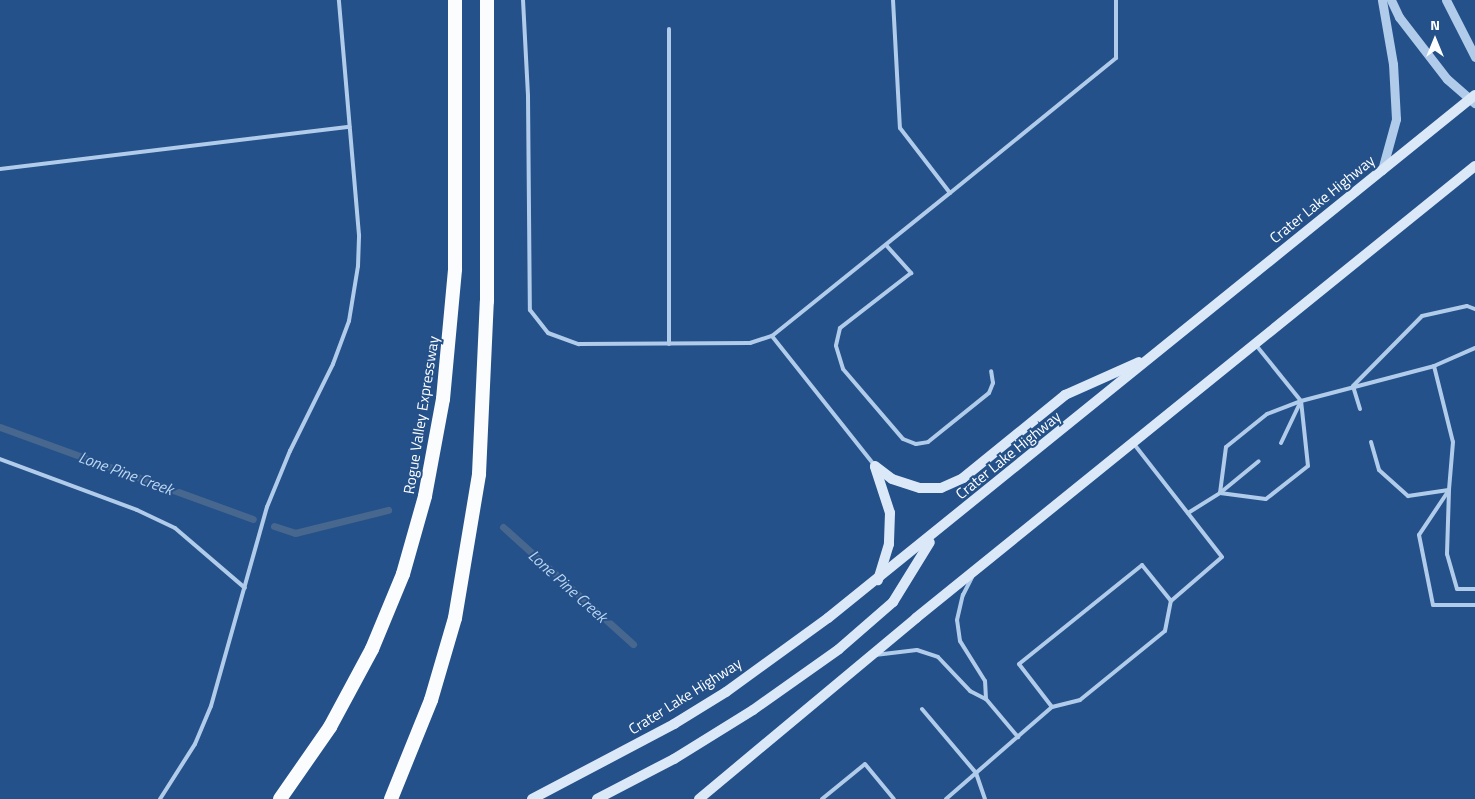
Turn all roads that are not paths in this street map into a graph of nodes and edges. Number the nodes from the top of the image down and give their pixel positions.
1 (339, 0) edge
2 (455, 0) edge
3 (487, 0) edge
4 (523, 0) edge
5 (893, 0) edge
6 (1116, 0) edge
7 (1382, 0) edge
8 (1391, 0) edge
9 (1446, 0) edge
10 (670, 29) dead end
11 (1475, 57) edge
12 (1473, 99) edge
13 (349, 127) junction
14 (1475, 166) edge
15 (0, 169) edge
16 (1382, 170) junction
17 (950, 193) junction
18 (886, 245) junction
19 (1475, 308) edge
20 (772, 336) junction
21 (670, 344) junction
22 (1255, 345) junction
23 (1475, 348) edge
24 (1151, 357) junction
25 (1434, 366) junction
26 (991, 371) dead end
27 (1353, 386) junction
28 (1301, 400) junction
29 (1360, 409) dead end
30 (1281, 442) dead end
31 (1370, 442) dead end
32 (1134, 444) junction
33 (0, 459) edge
34 (1258, 461) dead end
35 (874, 466) junction
36 (1449, 490) junction
37 (1220, 493) junction
38 (1188, 514) junction
39 (934, 535) junction
40 (973, 575) junction
41 (878, 581) junction
42 (245, 588) junction
43 (1475, 589) edge
44 (1171, 601) junction
45 (1475, 605) edge
46 (871, 656) junction
47 (986, 699) junction
48 (1052, 707) junction
49 (922, 709) dead end
50 (1018, 737) junction
51 (976, 773) junction
52 (160, 799) edge
53 (280, 799) edge
54 (391, 799) edge
55 (532, 799) edge
56 (597, 799) edge
57 (699, 799) edge
58 (822, 799) edge
59 (894, 799) edge
60 (946, 799) edge
61 (985, 799) edge

1 - 13 lane
2 - 53 highway, Rogue Valley Expressway
3 - 54 highway
4 - 21 lane
5 - 17 lane
6 - 17 lane
7 - 16 street
8 - 12 street
9 - 11 street
10 - 21 lane
12 - 16 main road, Crater Lake Highway
13 - 15 lane
13 - 42 lane
14 - 22 main road
16 - 24 main road, Crater Lake Highway
17 - 18 lane
18 - 20 lane
18 - 26 lane
19 - 27 lane
20 - 21 lane
20 - 35 lane
22 - 28 lane
22 - 32 main road
23 - 25 lane
24 - 35 main road
24 - 39 main road, Crater Lake Highway
25 - 27 lane
25 - 36 lane
27 - 28 lane
27 - 29 lane
28 - 30 lane
28 - 37 lane
28 - 37 lane
31 - 36 lane
32 - 38 lane
32 - 40 main road
33 - 42 lane
34 - 37 lane
35 - 41 main road
36 - 43 lane
36 - 45 lane
37 - 38 lane
38 - 44 lane
39 - 41 main road, Crater Lake Highway
39 - 56 main road
40 - 46 main road
40 - 47 lane
41 - 55 main road, Crater Lake Highway
42 - 52 lane
44 - 48 lane
44 - 48 lane
46 - 47 lane
46 - 57 main road
47 - 50 lane
48 - 50 lane
49 - 51 lane
50 - 51 lane
51 - 60 lane
51 - 61 lane
58 - 59 lane

